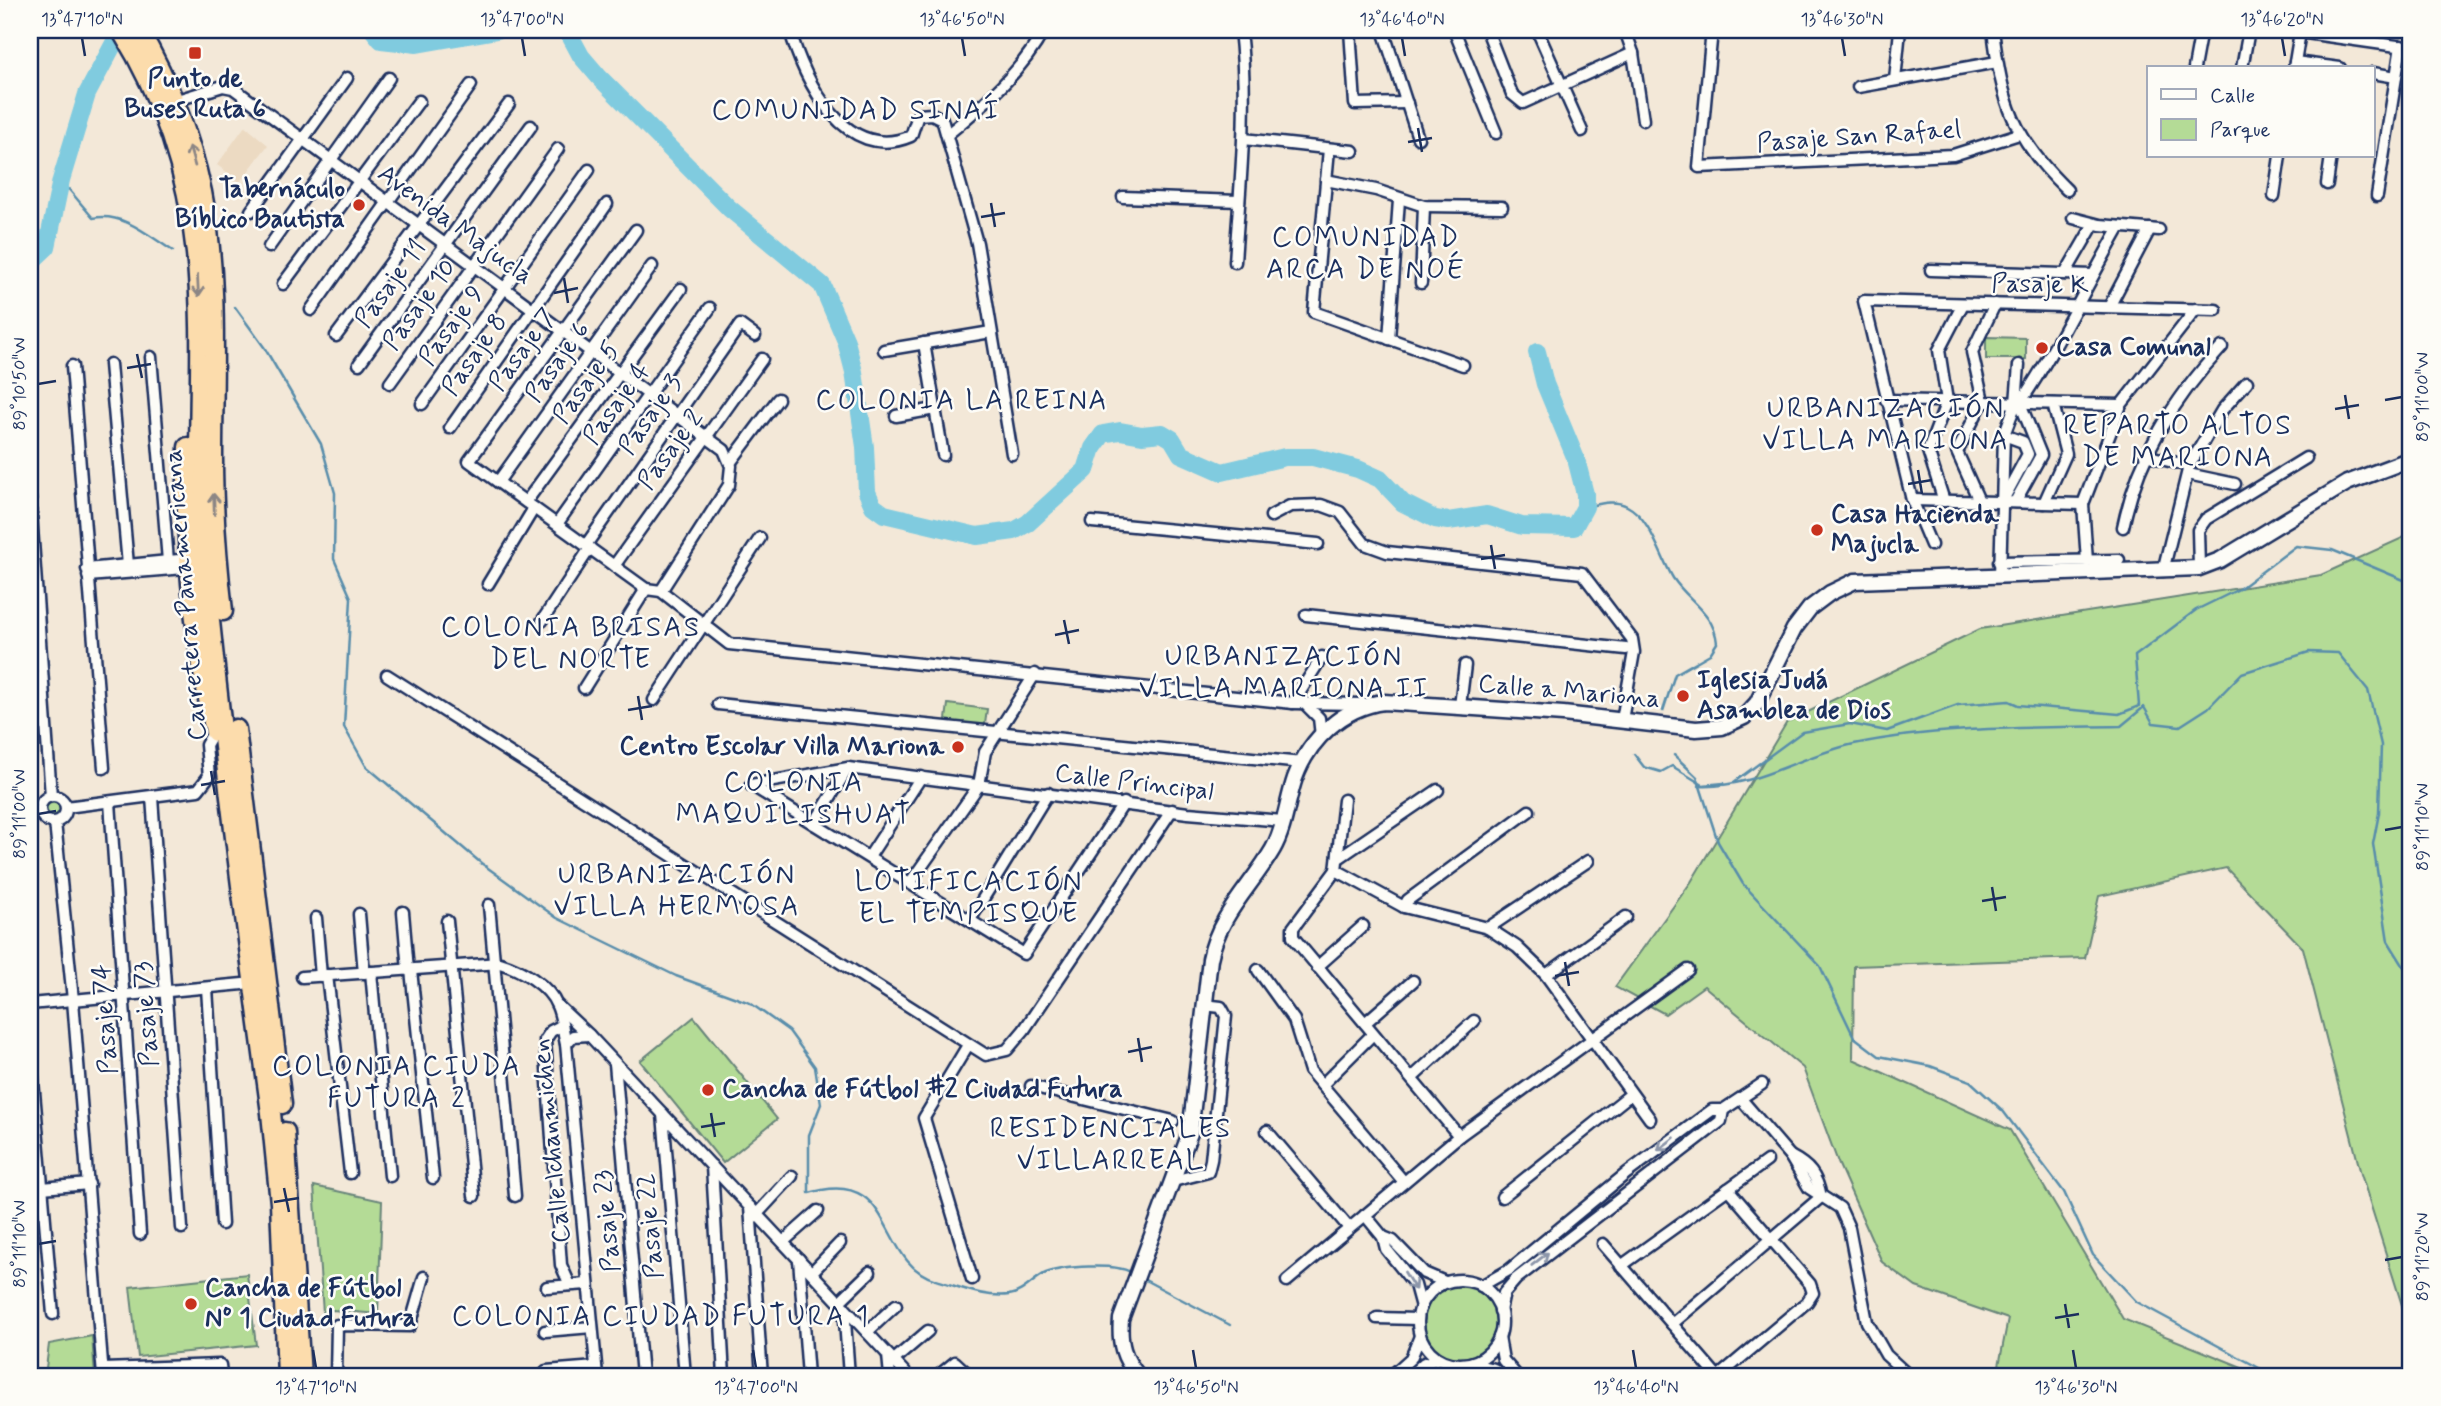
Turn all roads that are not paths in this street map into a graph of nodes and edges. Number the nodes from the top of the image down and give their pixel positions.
1 (121, 30) edge
2 (139, 30) edge
3 (790, 30) edge
4 (1044, 30) edge
5 (1240, 30) edge
6 (1350, 30) edge
7 (1383, 30) edge
8 (1454, 30) edge
9 (1487, 30) edge
10 (1537, 30) edge
11 (1625, 30) edge
12 (1712, 30) edge
13 (1900, 30) edge
14 (1993, 30) edge
15 (2201, 30) edge
16 (2249, 30) edge
17 (2285, 30) edge
18 (2300, 32) junction
19 (2406, 47) edge
20 (1633, 53) junction
21 (1997, 62) junction
22 (2294, 65) edge
23 (2194, 66) edge
24 (2242, 66) edge
25 (2374, 73) edge
26 (2396, 77) junction
27 (346, 78) dead end
28 (389, 78) dead end
29 (1895, 80) junction
30 (471, 85) dead end
31 (1562, 86) junction
32 (1858, 87) dead end
33 (167, 99) junction
34 (419, 101) dead end
35 (1407, 103) junction
36 (509, 104) dead end
37 (1643, 120) dead end
38 (531, 126) dead end
39 (1582, 131) dead end
40 (1496, 133) dead end
41 (948, 134) junction
42 (2020, 134) junction
43 (1418, 138) dead end
44 (303, 139) junction
45 (1244, 139) junction
46 (558, 149) dead end
47 (1329, 149) junction
48 (1353, 151) dead end
49 (2280, 158) edge
50 (2331, 158) edge
51 (331, 160) junction
52 (589, 170) dead end
53 (1326, 180) junction
54 (360, 181) junction
55 (2327, 184) dead end
56 (2067, 190) dead end
57 (2274, 195) dead end
58 (2377, 196) dead end
59 (1122, 197) dead end
60 (1399, 200) junction
61 (1239, 201) junction
62 (388, 202) junction
63 (607, 204) dead end
64 (1424, 206) junction
65 (1502, 207) dead end
66 (251, 211) dead end
67 (2073, 218) dead end
68 (2094, 224) junction
69 (419, 225) junction
70 (2120, 227) junction
71 (636, 230) dead end
72 (446, 245) junction
73 (269, 247) dead end
74 (1235, 262) dead end
75 (474, 265) junction
76 (652, 265) dead end
77 (1931, 270) dead end
78 (2064, 274) junction
79 (2093, 275) junction
80 (1421, 283) dead end
81 (283, 284) dead end
82 (505, 288) junction
83 (681, 289) dead end
84 (1962, 304) junction
85 (1994, 304) junction
86 (2075, 306) junction
87 (2109, 307) junction
88 (533, 309) junction
89 (710, 309) dead end
90 (311, 310) dead end
91 (2196, 310) junction
92 (2216, 310) dead end
93 (563, 331) junction
94 (991, 332) junction
95 (336, 336) dead end
96 (755, 336) dead end
97 (1389, 339) junction
98 (924, 343) junction
99 (2222, 347) dead end
100 (884, 350) dead end
101 (591, 352) junction
102 (151, 357) dead end
103 (762, 359) dead end
104 (199, 360) junction
105 (110, 364) dead end
106 (359, 364) dead end
107 (1463, 365) dead end
108 (2019, 365) dead end
109 (72, 366) dead end
110 (620, 373) junction
111 (2247, 382) dead end
112 (390, 383) dead end
113 (649, 395) junction
114 (778, 399) dead end
115 (1886, 400) junction
116 (1947, 401) junction
117 (1983, 401) junction
118 (2018, 403) junction
119 (422, 404) dead end
120 (2053, 404) junction
121 (2121, 405) junction
122 (935, 410) junction
123 (677, 415) junction
124 (896, 416) dead end
125 (450, 428) dead end
126 (2004, 435) junction
127 (706, 437) junction
128 (1012, 454) dead end
129 (943, 455) dead end
130 (2146, 455) junction
131 (2305, 458) dead end
132 (2411, 459) edge
133 (730, 463) junction
134 (2189, 470) junction
135 (498, 482) junction
136 (2235, 484) dead end
137 (30, 499) edge
138 (1912, 500) junction
139 (1944, 501) junction
140 (2015, 502) junction
141 (1980, 503) junction
142 (2001, 503) junction
143 (2044, 503) junction
144 (2082, 504) junction
145 (530, 505) junction
146 (1271, 516) dead end
147 (1092, 522) dead end
148 (557, 524) junction
149 (2123, 527) dead end
150 (760, 538) dead end
151 (1318, 544) dead end
152 (1931, 545) dead end
153 (588, 547) junction
154 (2119, 560) dead end
155 (168, 561) junction
156 (2087, 561) junction
157 (128, 565) junction
158 (190, 565) junction
159 (614, 566) junction
160 (2199, 568) junction
161 (1999, 569) junction
162 (2163, 571) junction
163 (87, 572) junction
164 (488, 584) dead end
165 (646, 589) junction
166 (661, 591) junction
167 (35, 613) edge
168 (1306, 615) dead end
169 (542, 621) dead end
170 (705, 625) junction
171 (1626, 649) dead end
172 (1322, 657) dead end
173 (1465, 665) dead end
174 (1035, 674) junction
175 (387, 675) dead end
176 (584, 688) dead end
177 (654, 700) dead end
178 (1298, 703) junction
179 (718, 704) dead end
180 (1372, 704) junction
181 (1460, 706) junction
182 (1622, 720) junction
183 (215, 731) junction
184 (999, 734) junction
185 (1321, 736) junction
186 (1302, 763) junction
187 (104, 768) dead end
188 (848, 768) junction
189 (921, 777) junction
190 (979, 785) junction
191 (231, 790) junction
192 (1437, 790) dead end
193 (1048, 793) junction
194 (51, 796) junction
195 (152, 797) junction
196 (1344, 800) dead end
197 (110, 802) junction
198 (1124, 803) junction
199 (66, 807) junction
200 (35, 809) edge
201 (1171, 810) junction
202 (1529, 811) dead end
203 (1283, 821) junction
204 (55, 822) junction
205 (814, 824) junction
206 (869, 857) junction
207 (1340, 857) junction
208 (1588, 861) dead end
209 (1336, 870) junction
210 (910, 883) junction
211 (489, 905) dead end
212 (1404, 908) junction
213 (403, 912) dead end
214 (359, 914) dead end
215 (1626, 917) dead end
216 (316, 918) dead end
217 (970, 920) junction
218 (447, 921) dead end
219 (1363, 926) dead end
220 (1488, 928) junction
221 (493, 964) junction
222 (453, 967) junction
223 (1317, 967) junction
224 (409, 970) junction
225 (1258, 970) dead end
226 (1688, 970) dead end
227 (367, 973) junction
228 (1546, 975) junction
229 (324, 976) junction
230 (302, 977) dead end
231 (1413, 981) dead end
232 (243, 984) dead end
233 (207, 988) junction
234 (167, 991) junction
235 (126, 995) junction
236 (73, 1000) junction
237 (30, 1004) edge
238 (557, 1005) junction
239 (1204, 1005) junction
240 (1474, 1021) dead end
241 (1365, 1023) junction
242 (561, 1026) junction
243 (1373, 1034) junction
244 (589, 1035) junction
245 (1592, 1038) junction
246 (566, 1044) junction
247 (30, 1045) edge
248 (968, 1045) junction
249 (615, 1063) junction
250 (1413, 1077) junction
251 (1322, 1084) junction
252 (1762, 1084) dead end
253 (1031, 1086) dead end
254 (1631, 1094) junction
255 (1741, 1099) junction
256 (1723, 1110) junction
257 (663, 1114) junction
258 (1650, 1119) dead end
259 (1173, 1121) dead end
260 (1268, 1131) dead end
261 (1459, 1136) junction
262 (1767, 1161) dead end
263 (712, 1166) junction
264 (350, 1173) dead end
265 (390, 1176) dead end
266 (792, 1176) dead end
267 (433, 1178) dead end
268 (1173, 1181) junction
269 (1404, 1182) junction
270 (89, 1184) junction
271 (42, 1188) junction
272 (30, 1189) edge
273 (1728, 1189) junction
274 (474, 1196) dead end
275 (515, 1196) dead end
276 (1821, 1197) junction
277 (1502, 1198) dead end
278 (754, 1210) junction
279 (818, 1211) dead end
280 (1365, 1215) junction
281 (222, 1224) dead end
282 (181, 1228) dead end
283 (1349, 1228) junction
284 (140, 1234) dead end
285 (1383, 1237) junction
286 (1772, 1240) junction
287 (783, 1242) junction
288 (840, 1243) dead end
289 (1602, 1244) dead end
290 (799, 1259) junction
291 (1621, 1266) junction
292 (812, 1272) junction
293 (870, 1272) dead end
294 (424, 1277) dead end
295 (972, 1279) dead end
296 (1287, 1281) dead end
297 (1445, 1283) junction
298 (587, 1284) junction
299 (570, 1285) junction
300 (1481, 1286) junction
301 (547, 1287) dead end
302 (841, 1304) junction
303 (897, 1305) dead end
304 (1421, 1307) junction
305 (1500, 1311) junction
306 (54, 1314) dead end
307 (1377, 1318) dead end
308 (1418, 1319) junction
309 (1672, 1324) junction
310 (592, 1327) junction
311 (545, 1331) dead end
312 (928, 1331) dead end
313 (867, 1332) junction
314 (1420, 1336) junction
315 (1499, 1337) junction
316 (891, 1358) junction
317 (1439, 1359) junction
318 (1469, 1363) junction
319 (221, 1371) edge
320 (546, 1371) dead end
321 (596, 1371) edge
322 (137, 1372) edge
323 (103, 1373) edge
324 (287, 1376) edge
325 (301, 1376) edge
326 (336, 1376) edge
327 (642, 1376) edge
328 (685, 1376) edge
329 (724, 1376) edge
330 (762, 1376) edge
331 (808, 1376) edge
332 (849, 1376) edge
333 (890, 1376) edge
334 (908, 1376) edge
335 (938, 1376) edge
336 (970, 1376) edge
337 (1139, 1376) edge
338 (1391, 1376) edge
339 (1410, 1376) edge
340 (1500, 1376) edge
341 (1517, 1376) edge
342 (1718, 1376) edge
343 (1909, 1376) edge

1 - 33 highway, Carretera Panamericana
2 - 33 highway, Carretera Panamericana
3 - 41 street
4 - 41 street
5 - 45 street
6 - 35 street
7 - 35 street
8 - 40 street
9 - 31 street
10 - 31 street
11 - 20 street
12 - 42 street, Pasaje San Rafael
13 - 29 street
14 - 21 street
15 - 23 street
16 - 24 street
17 - 18 street
18 - 19 street
18 - 22 street
19 - 26 street
20 - 31 street
20 - 37 street
21 - 29 street
21 - 42 street
25 - 26 street
26 - 58 street
27 - 44 street
28 - 51 street
29 - 32 street
30 - 62 street
31 - 39 street
33 - 44 street, Avenida Majucla
33 -> 104 highway, Carretera Panamericana
325 -> 33 highway, Carretera Panamericana
34 - 54 street
35 - 43 street
36 - 69 street
38 - 72 street, Pasaje 11
41 - 94 street
42 - 56 street
44 - 51 street, Avenida Majucla
44 - 66 street
45 - 47 street
45 - 61 street
46 - 75 street, Pasaje 10
47 - 48 street
47 - 53 street
49 - 57 street
50 - 55 street
51 - 54 street, Avenida Majucla
51 - 73 street
52 - 82 street, Pasaje 9
53 - 60 street
53 - 97 street
54 - 62 street, Avenida Majucla
54 - 81 street
59 - 61 street
60 - 64 street
60 - 97 street
61 - 74 street
62 - 69 street, Avenida Majucla
62 - 90 street
63 - 88 street, Pasaje 8
64 - 65 street
64 - 80 street
67 - 68 street
68 - 70 street
68 - 78 street
69 - 72 street, Avenida Majucla
69 - 95 street
70 - 79 street
70 - 87 street
71 - 93 street, Pasaje 7
72 - 75 street, Avenida Majucla
72 - 106 street, Pasaje 11
75 - 82 street, Avenida Majucla
75 - 112 street, Pasaje 10
76 - 101 street, Pasaje 6
77 - 78 street
78 - 79 street
79 - 86 street
82 - 88 street, Avenida Majucla
82 - 119 street, Pasaje 9
83 - 110 street, Pasaje 5
84 - 85 street, Pasaje K
84 - 115 street, Pasaje K
84 - 116 street
85 - 86 street, Pasaje K
85 - 117 street
86 - 87 street, Pasaje K
86 - 118 street
87 - 91 street, Pasaje K
88 - 93 street, Avenida Majucla
88 - 125 street, Pasaje 8
89 - 113 street, Pasaje 4
91 - 92 street, Pasaje K
91 - 121 street
93 - 101 street, Avenida Majucla
93 - 135 street, Pasaje 7
94 - 98 street
94 - 128 street
96 - 123 street, Pasaje 3
97 - 107 street
98 - 100 street
98 - 122 street
99 - 130 street
101 - 110 street, Avenida Majucla
101 - 135 street, Pasaje 6
102 - 155 street
103 - 127 street, Pasaje 2
104 - 158 highway
104 - 191 highway, Carretera Panamericana
105 - 157 street
108 - 118 street
109 - 163 street
110 - 113 street, Avenida Majucla
110 - 145 street, Pasaje 5
111 - 134 street
113 - 123 street, Avenida Majucla
113 - 148 street, Pasaje 4
114 - 133 street
115 - 116 street
115 - 138 street
116 - 117 street
116 - 139 street
117 - 118 street
117 - 141 street
118 - 120 street
118 - 126 street
118 - 140 street
120 - 121 street
120 - 143 street
121 - 144 street
122 - 124 street
122 - 129 street
123 - 127 street, Avenida Majucla
123 - 153 street, Pasaje 3
126 - 142 street
126 - 142 street
127 - 133 street, Avenida Majucla
127 - 159 street, Pasaje 2
130 - 134 street
130 - 149 street
131 - 160 street
132 - 160 main road, Calle a Mariona
133 - 166 street
134 - 136 street
134 - 162 street
135 - 145 street
137 - 167 street
138 - 139 street
138 - 152 street
139 - 141 street
140 - 142 street
140 - 143 street
141 - 142 street
142 - 161 street
143 - 144 street
144 - 156 street
145 - 148 street
145 - 164 street
146 - 182 street
147 - 151 street
148 - 153 street
150 - 170 street
153 - 159 street
153 - 169 street
154 - 156 street
155 - 157 street
155 - 158 street
156 - 161 street
157 - 163 street
158 - 163 street
158 - 183 highway
159 - 165 street
160 - 162 main road, Calle a Mariona
161 - 162 main road, Calle a Mariona
161 - 182 main road, Calle a Mariona
163 - 187 street
165 - 166 street
165 - 176 street
166 - 170 street
167 - 194 street
168 - 171 street
170 - 174 street
170 - 177 street
172 - 178 street
173 - 181 street
174 - 178 street
174 - 184 street
175 - 248 street
178 - 180 street
178 - 185 street
179 - 184 street
180 - 181 main road, Calle a Mariona
180 - 185 main road, Calle a Mariona
181 - 182 main road, Calle a Mariona
183 - 191 highway
183 - 195 street
184 - 186 street
184 - 190 street
185 - 186 main road, Calle a Mariona
186 - 203 main road, Calle a Mariona
188 - 189 street, Calle Principal
188 - 205 street
188 - 205 street, Calle Principal
189 - 190 street, Calle Principal
189 - 206 street
190 - 193 street, Calle Principal
190 - 210 street
191 - 324 highway, Carretera Panamericana
192 - 207 street
193 - 198 street, Calle Principal
193 - 217 street
194 - 199 street
194 - 200 street
195 - 197 street
195 - 234 street, Pasaje 73
196 - 207 street
197 - 199 street
197 - 235 street, Pasaje 74
198 - 201 street, Calle Principal
198 - 217 street
199 - 204 street
200 - 204 street
201 - 203 street, Calle Principal
201 - 248 street
202 - 212 street
203 - 239 main road, Calle a Mariona
204 - 236 street
205 - 206 street
206 - 210 street
207 - 209 street
208 - 220 street
209 - 212 street
209 - 223 street
210 - 217 street
211 - 221 street
212 - 220 street
213 - 224 street
214 - 227 street
215 - 228 street
216 - 229 street
218 - 222 street
219 - 223 street
220 - 228 street
221 - 222 street, Calle Ichanmichen
221 - 238 street, Calle Ichanmichen
221 - 275 street
222 - 224 street, Calle Ichanmichen
222 - 274 street
223 - 241 street
224 - 227 street, Calle Ichanmichen
224 - 267 street
225 - 251 street
226 - 245 street
227 - 229 street, Calle Ichanmichen
227 - 265 street
228 - 245 street
229 - 230 street, Calle Ichanmichen
229 - 264 street
231 - 241 street
232 - 233 street
233 - 234 street
233 - 281 street
234 - 235 street
234 - 282 street, Pasaje 73
235 - 236 street
235 - 284 street, Pasaje 74
236 - 237 street
236 - 270 street
238 - 242 street, Calle Ichanmichen
238 - 244 street
239 - 268 main road, Calle a Mariona
239 - 268 street
240 - 250 street
241 - 243 street
242 - 246 street, Calle Ichanmichen
242 - 299 street
243 - 250 street
243 - 251 street
244 - 246 street
244 - 249 street
245 - 254 street
245 - 261 street
246 - 298 street, Calle Ichanmichen
247 - 271 street
248 - 295 street
249 - 257 street
249 - 327 street, Pasaje 23
250 - 261 street
251 - 269 street
252 - 255 street
253 - 259 street
254 - 258 street
254 - 277 street
255 - 256 street
255 - 276 street
256 -> 300 street
305 -> 256 street
257 - 263 street
257 - 328 street, Pasaje 22
260 - 283 street
261 - 269 street
262 - 273 street
263 - 278 street
263 - 329 street
266 - 278 street
268 - 337 main road, Calle a Mariona
269 - 280 street
270 - 271 street
270 - 323 street
271 - 272 street
271 - 306 street
273 - 286 street
273 - 291 street
276 - 286 street
276 - 343 street
278 - 287 street
278 - 330 street
279 - 287 street
280 - 283 street
280 - 285 street
283 - 296 street
285 - 297 street
285 -> 304 street
286 - 309 street
286 - 342 street
287 - 290 street
288 - 292 street
289 - 291 street
290 - 292 street
290 - 331 street
291 - 309 street
292 - 302 street
293 - 302 street
294 - 326 street
297 - 300 street
297 - 304 street
298 - 299 street
298 - 310 street, Calle Ichanmichen
299 - 301 street
300 - 305 street
302 - 313 street
302 - 332 street
303 - 313 street
304 - 308 street
305 - 315 street
307 - 308 street
308 - 314 street
309 - 342 street
310 - 311 street
310 - 321 street, Calle Ichanmichen
312 - 316 street
313 - 316 street
314 - 317 street
314 - 338 street
315 - 318 street
315 - 341 street
316 - 333 street
316 - 334 street
317 - 318 street
317 - 339 street
318 - 340 street
319 - 322 street
320 - 321 street
322 - 323 street
335 - 336 street

